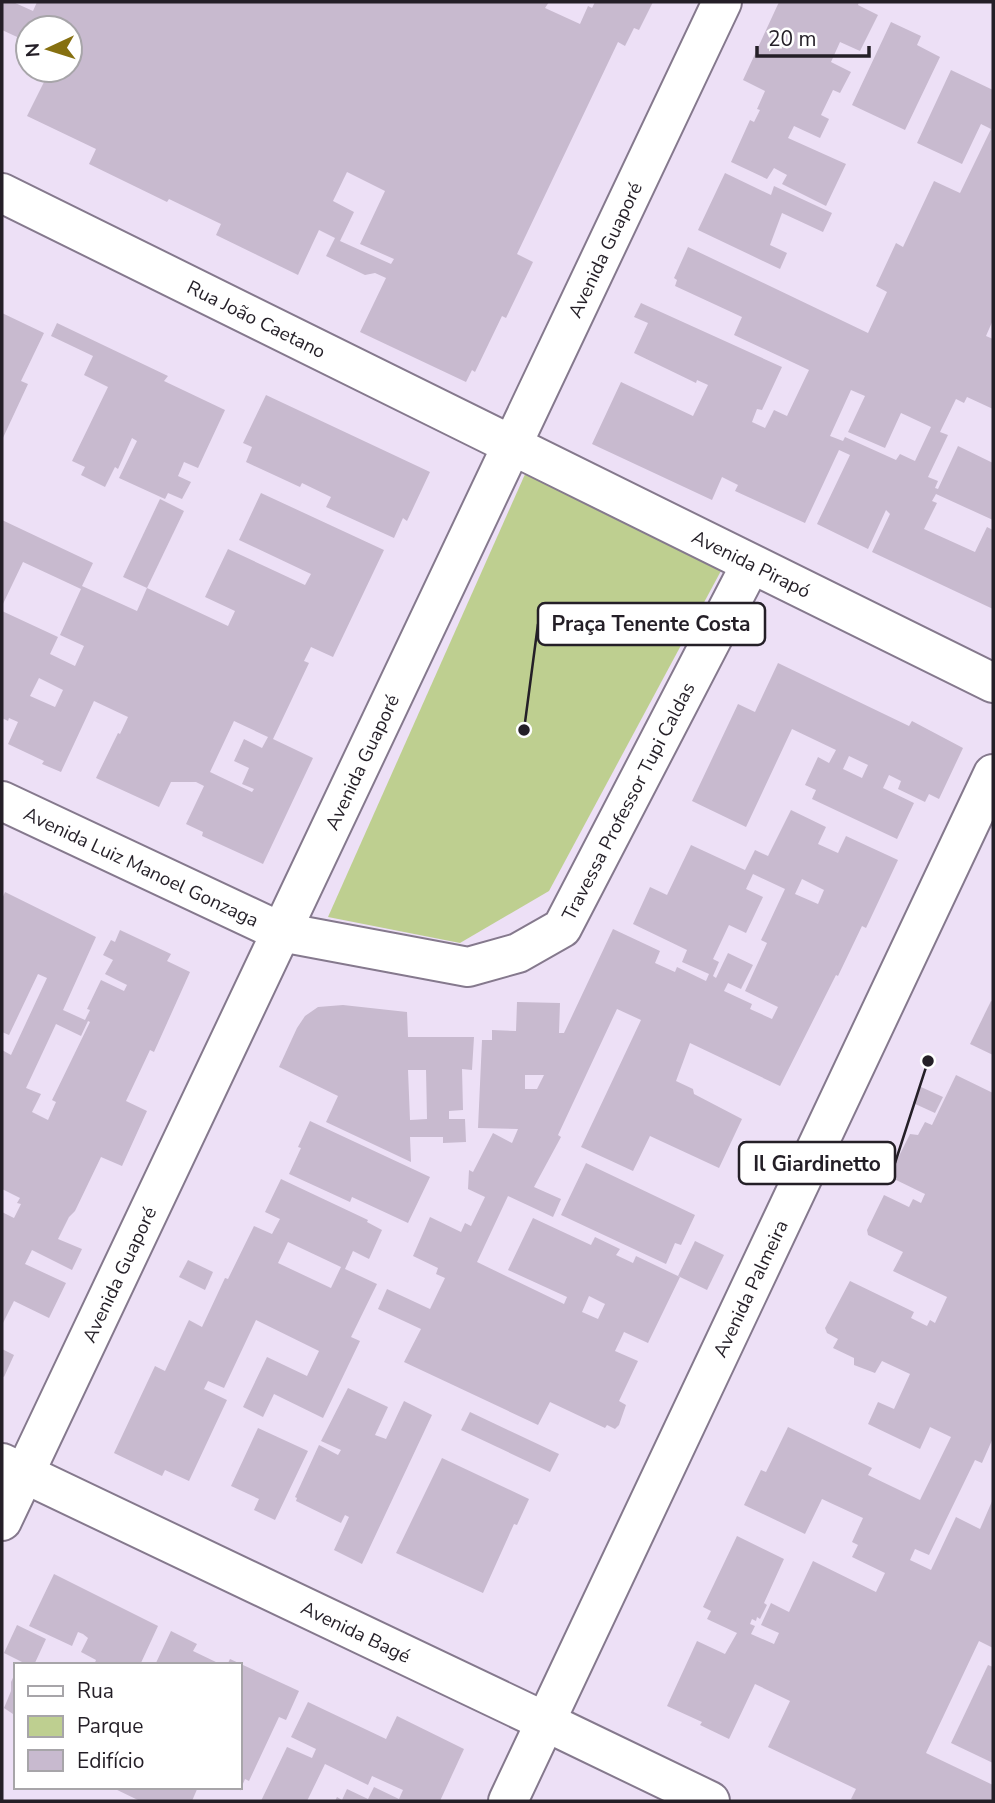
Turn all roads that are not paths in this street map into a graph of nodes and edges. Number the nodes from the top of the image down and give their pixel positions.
1 (722, 2) edge
2 (2, 193) edge
3 (511, 446) junction
4 (751, 564) junction
5 (993, 684) edge
6 (993, 775) edge
7 (2, 801) edge
8 (281, 932) junction
9 (13, 1469) edge
10 (2, 1521) edge
11 (546, 1722) junction
12 (508, 1801) edge
13 (710, 1801) edge

1 - 3 street, Avenida Guaporé
2 - 3 street, Rua João Caetano
3 - 4 street, Avenida Pirapó
3 - 8 street, Avenida Guaporé
4 - 5 street, Avenida Pirapó
4 - 8 street, Travessa Professor Tupi Caldas
6 - 11 street, Avenida Palmeira
7 - 8 street, Avenida Luiz Manoel Gonzaga
8 - 9 street, Avenida Guaporé
9 - 10 street, Avenida Guaporé
9 - 11 street, Avenida Bagé
11 - 12 street, Avenida Palmeira
11 - 13 street, Avenida Bagé

